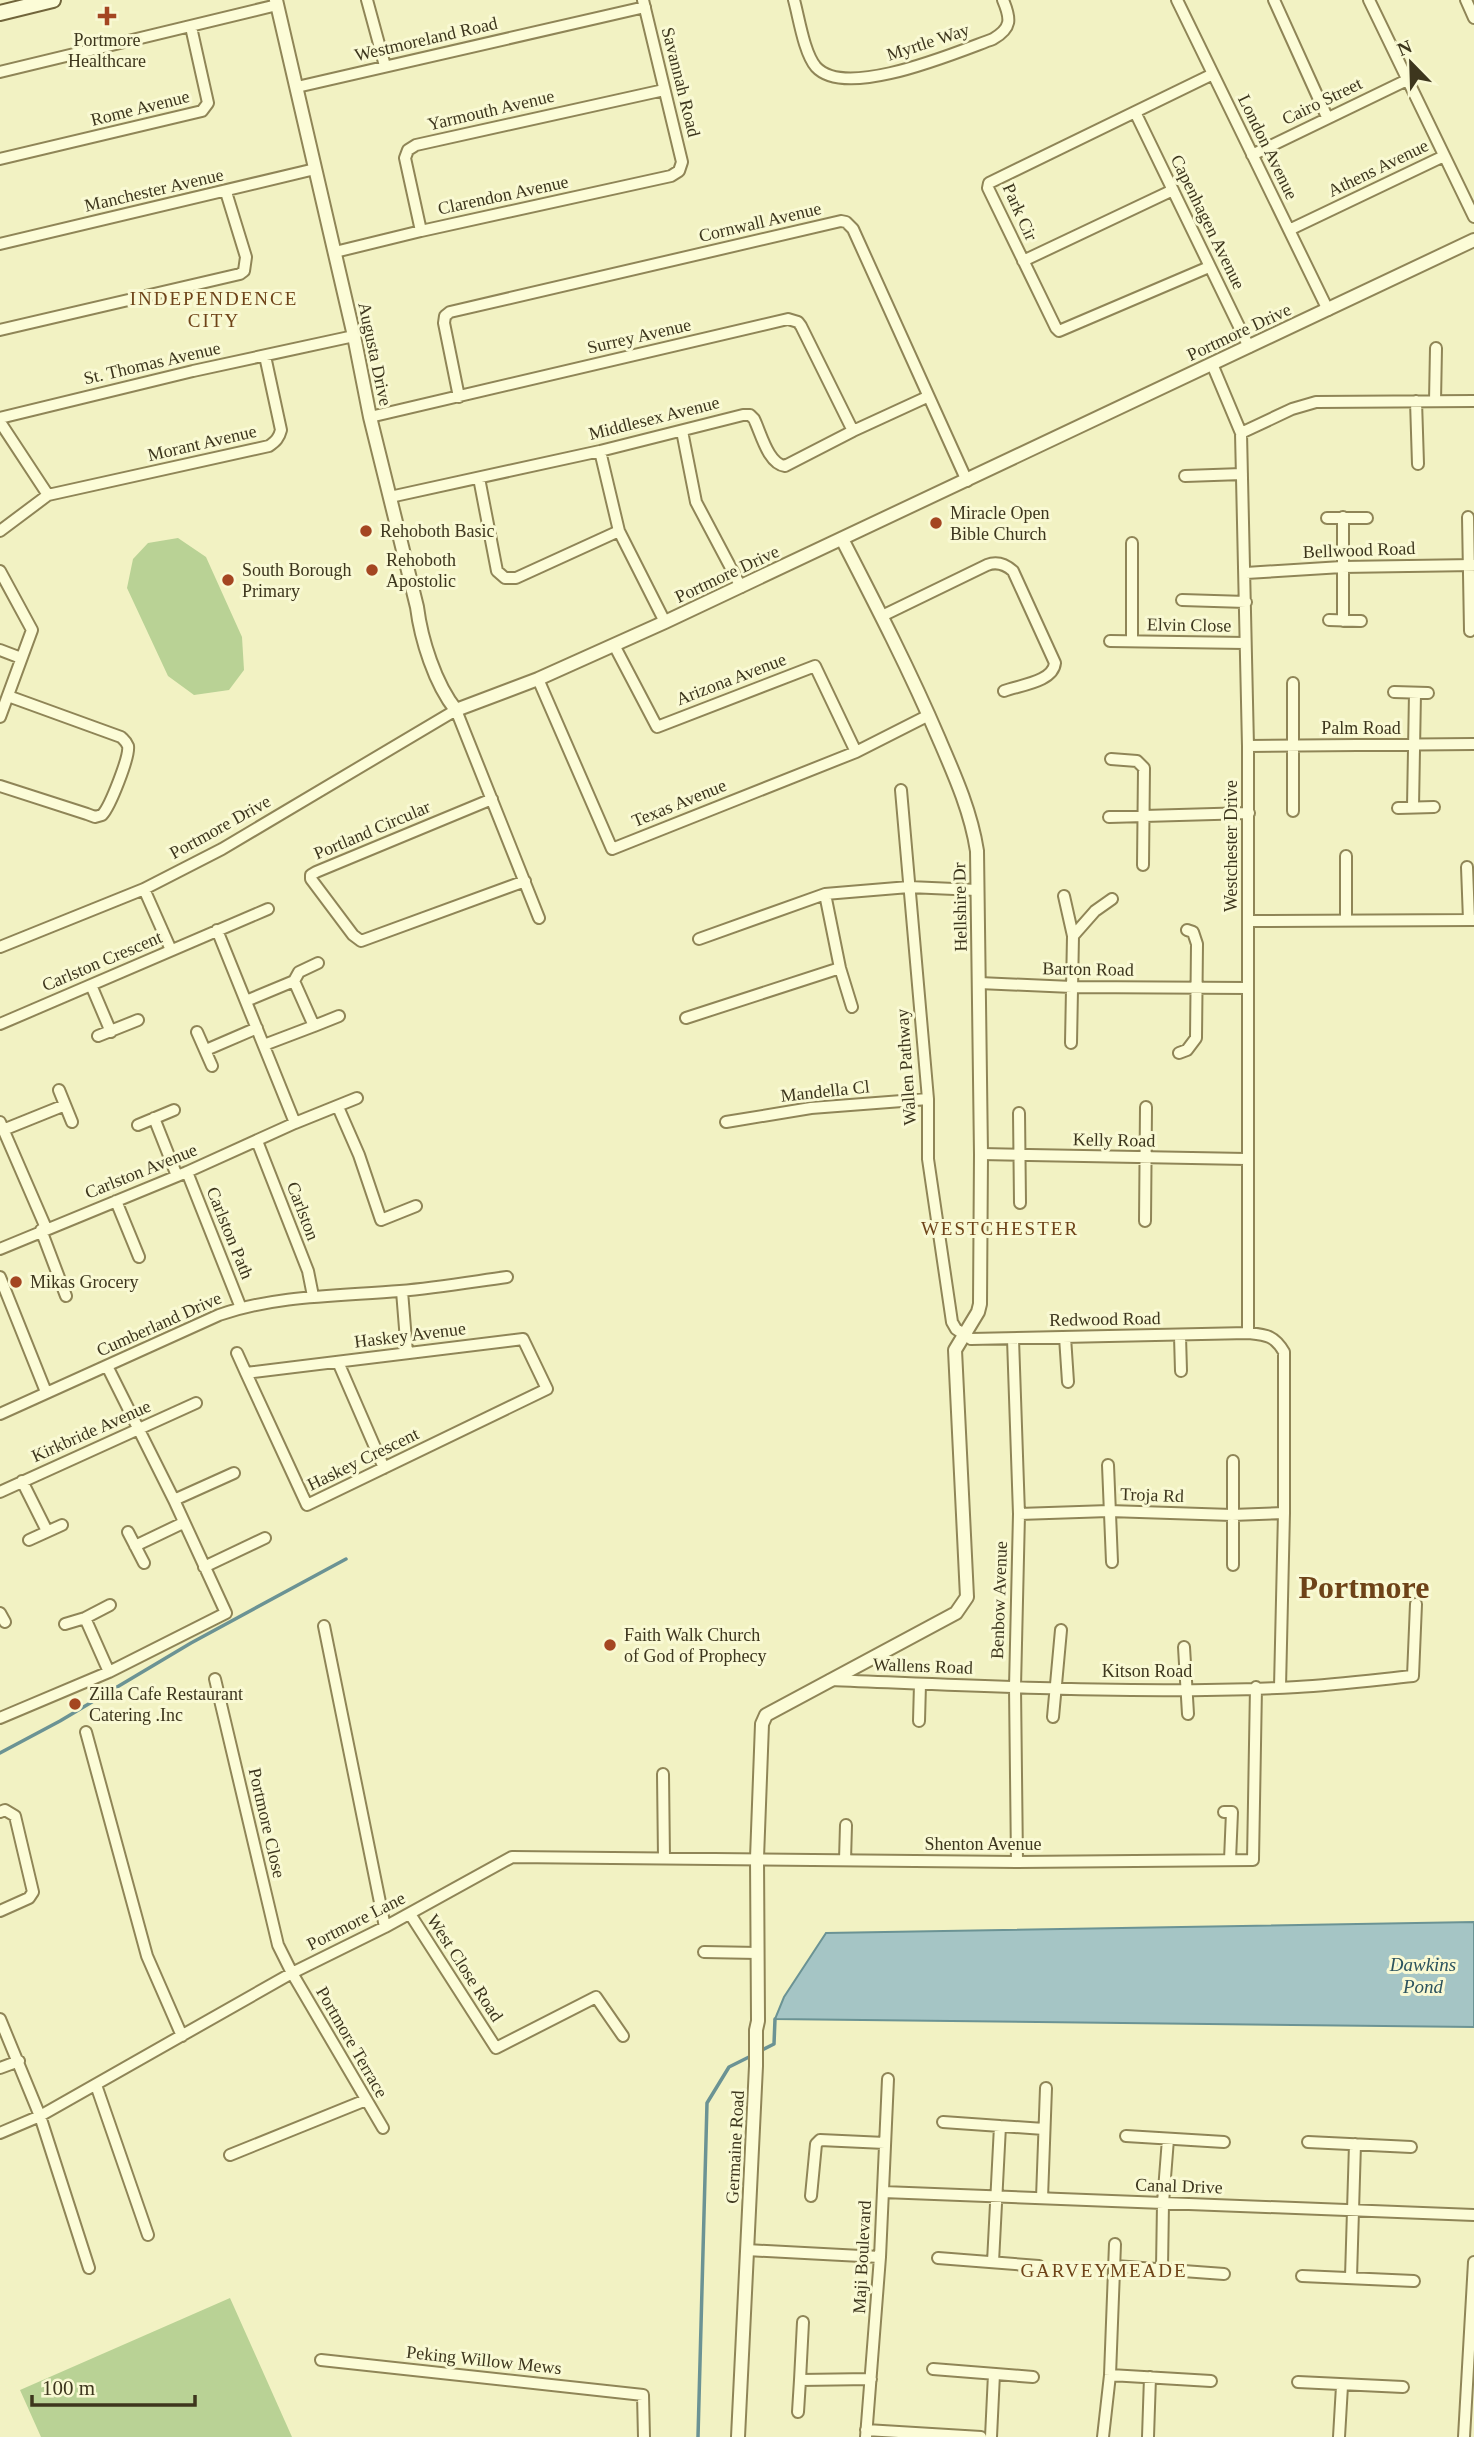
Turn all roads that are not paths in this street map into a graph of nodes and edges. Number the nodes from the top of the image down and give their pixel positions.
1 (53, 0) edge
2 (367, 0) edge
3 (794, 0) edge
4 (1003, 0) edge
5 (1177, 0) edge
6 (1274, 0) edge
7 (1369, 0) edge
8 (1466, 0) edge
9 (276, 2) edge
10 (644, 4) edge
11 (0, 13) edge
12 (1474, 18) edge
13 (191, 27) junction
14 (385, 66) junction
15 (0, 72) edge
16 (1213, 75) junction
17 (1407, 80) junction
18 (297, 87) junction
19 (664, 90) junction
20 (1135, 112) junction
21 (1327, 117) junction
22 (1252, 155) junction
23 (1444, 156) junction
24 (0, 159) edge
25 (315, 169) junction
26 (679, 171) joint
27 (1173, 191) junction
28 (226, 192) junction
29 (1474, 217) edge
30 (1289, 230) junction
31 (421, 231) junction
32 (1474, 240) edge
33 (0, 244) edge
34 (335, 252) junction
35 (1023, 261) junction
36 (1209, 267) junction
37 (1328, 310) junction
38 (0, 330) edge
39 (354, 336) junction
40 (1249, 347) junction
41 (1436, 348) dead end
42 (265, 356) junction
43 (1212, 364) junction
44 (459, 397) junction
45 (928, 397) junction
46 (1416, 401) junction
47 (1435, 401) junction
48 (1474, 401) edge
49 (369, 417) junction
50 (0, 420) edge
51 (682, 431) junction
52 (853, 431) junction
53 (1241, 433) junction
54 (600, 450) junction
55 (1418, 464) dead end
56 (1242, 474) junction
57 (1185, 476) dead end
58 (479, 478) junction
59 (967, 481) junction
60 (48, 495) junction
61 (390, 497) junction
62 (1343, 517) junction
63 (1367, 517) dead end
64 (1468, 517) dead end
65 (1327, 518) dead end
66 (0, 531) edge
67 (619, 531) junction
68 (842, 539) junction
69 (1132, 543) dead end
70 (1472, 565) edge
71 (1342, 567) junction
72 (0, 571) edge
73 (1246, 573) junction
74 (741, 587) junction
75 (1182, 600) dead end
76 (1246, 602) junction
77 (882, 616) junction
78 (1329, 620) dead end
79 (1343, 621) junction
80 (1361, 621) dead end
81 (665, 622) junction
82 (1470, 631) dead end
83 (1110, 641) dead end
84 (1132, 641) junction
85 (1245, 643) junction
86 (614, 645) junction
87 (0, 650) edge
88 (22, 658) junction
89 (538, 679) junction
90 (1293, 683) dead end
91 (1004, 691) dead end
92 (1394, 692) dead end
93 (1415, 693) junction
94 (1428, 693) dead end
95 (8, 696) junction
96 (456, 710) junction
97 (929, 715) junction
98 (0, 717) edge
99 (1474, 744) edge
100 (1248, 746) junction
101 (1293, 746) junction
102 (1415, 746) junction
103 (856, 752) junction
104 (1111, 759) dead end
105 (0, 786) edge
106 (901, 790) dead end
107 (492, 799) junction
108 (1413, 807) junction
109 (1434, 807) dead end
110 (1398, 808) dead end
111 (1293, 811) dead end
112 (1248, 813) junction
113 (1144, 816) junction
114 (1109, 817) dead end
115 (1346, 856) dead end
116 (1143, 865) dead end
117 (1467, 867) dead end
118 (525, 881) junction
119 (909, 887) junction
120 (144, 889) junction
121 (977, 890) junction
122 (825, 894) junction
123 (1063, 896) dead end
124 (1112, 899) dead end
125 (268, 909) dead end
126 (539, 918) dead end
127 (1346, 920) junction
128 (1471, 920) edge
129 (1248, 921) junction
130 (217, 930) junction
131 (1188, 930) dead end
132 (1073, 936) junction
133 (699, 939) dead end
134 (0, 947) edge
135 (172, 950) junction
136 (317, 963) dead end
137 (840, 968) junction
138 (294, 981) junction
139 (979, 983) junction
140 (91, 985) junction
141 (1072, 987) junction
142 (1198, 987) junction
143 (1248, 988) junction
144 (246, 1001) junction
145 (852, 1007) dead end
146 (339, 1016) dead end
147 (686, 1018) dead end
148 (138, 1020) dead end
149 (0, 1024) edge
150 (314, 1026) junction
151 (257, 1028) junction
152 (111, 1032) junction
153 (197, 1032) dead end
154 (99, 1036) dead end
155 (1071, 1043) dead end
156 (264, 1045) junction
157 (206, 1050) junction
158 (1179, 1053) dead end
159 (212, 1066) dead end
160 (58, 1090) dead end
161 (357, 1098) dead end
162 (928, 1100) junction
163 (65, 1105) junction
164 (338, 1107) junction
165 (1146, 1107) dead end
166 (174, 1110) dead end
167 (1019, 1112) dead end
168 (154, 1118) junction
169 (72, 1122) dead end
170 (726, 1122) dead end
171 (295, 1123) junction
172 (138, 1125) dead end
173 (2, 1126) edge
174 (257, 1141) junction
175 (981, 1154) junction
176 (1018, 1155) junction
177 (1147, 1158) junction
178 (1246, 1159) junction
179 (182, 1174) junction
180 (116, 1201) junction
181 (1020, 1203) dead end
182 (416, 1206) dead end
183 (1145, 1221) dead end
184 (43, 1229) junction
185 (0, 1249) edge
186 (139, 1257) dead end
187 (0, 1277) edge
188 (507, 1277) dead end
189 (402, 1291) junction
190 (66, 1296) dead end
191 (313, 1296) junction
192 (241, 1308) junction
193 (1248, 1333) junction
194 (964, 1335) junction
195 (1180, 1336) junction
196 (1065, 1338) junction
197 (1013, 1339) junction
198 (237, 1353) dead end
199 (407, 1353) junction
200 (338, 1362) junction
201 (107, 1366) junction
202 (1181, 1371) dead end
203 (246, 1373) junction
204 (1068, 1382) dead end
205 (547, 1389) joint
206 (46, 1392) junction
207 (196, 1403) dead end
208 (0, 1415) edge
209 (138, 1429) junction
210 (1233, 1461) dead end
211 (1108, 1465) dead end
212 (384, 1468) junction
213 (234, 1474) dead end
214 (22, 1481) junction
215 (0, 1492) edge
216 (174, 1500) junction
217 (1109, 1511) junction
218 (1284, 1513) junction
219 (1019, 1514) junction
220 (1232, 1516) junction
221 (183, 1523) junction
222 (62, 1525) dead end
223 (47, 1531) junction
224 (128, 1532) dead end
225 (265, 1538) dead end
226 (29, 1540) dead end
227 (135, 1546) junction
228 (1112, 1562) dead end
229 (144, 1563) dead end
230 (1233, 1565) dead end
231 (204, 1567) junction
232 (1416, 1604) dead end
233 (110, 1605) dead end
234 (85, 1618) junction
235 (65, 1624) dead end
236 (324, 1626) dead end
237 (1061, 1630) dead end
238 (1184, 1647) dead end
239 (109, 1672) junction
240 (215, 1679) dead end
241 (830, 1681) junction
242 (920, 1684) junction
243 (1014, 1686) junction
244 (1256, 1687) junction
245 (1280, 1687) junction
246 (1056, 1689) junction
247 (1187, 1689) junction
248 (1188, 1714) dead end
249 (1053, 1717) dead end
250 (0, 1718) edge
251 (919, 1721) dead end
252 (86, 1732) dead end
253 (663, 1774) dead end
254 (0, 1812) edge
255 (1224, 1812) dead end
256 (846, 1825) dead end
257 (664, 1858) junction
258 (757, 1858) junction
259 (845, 1860) junction
260 (1230, 1860) junction
261 (1017, 1862) junction
262 (0, 1911) edge
263 (410, 1914) junction
264 (385, 1927) junction
265 (704, 1952) dead end
266 (758, 1953) junction
267 (292, 1973) junction
268 (0, 2019) edge
269 (182, 2036) junction
270 (623, 2036) dead end
271 (19, 2061) junction
272 (0, 2068) edge
273 (888, 2079) dead end
274 (96, 2085) junction
275 (1046, 2088) dead end
276 (366, 2100) junction
277 (40, 2116) junction
278 (943, 2122) dead end
279 (1000, 2126) junction
280 (383, 2128) dead end
281 (1044, 2129) junction
282 (0, 2133) edge
283 (1126, 2136) dead end
284 (1168, 2139) junction
285 (1224, 2142) dead end
286 (886, 2143) junction
287 (1308, 2143) dead end
288 (1355, 2144) junction
289 (1411, 2147) dead end
290 (230, 2155) dead end
291 (883, 2192) junction
292 (811, 2196) dead end
293 (998, 2197) junction
294 (1042, 2199) junction
295 (1163, 2203) junction
296 (1352, 2210) junction
297 (1474, 2215) edge
298 (148, 2235) dead end
299 (1115, 2244) dead end
300 (747, 2250) junction
301 (880, 2257) junction
302 (938, 2258) dead end
303 (993, 2262) junction
304 (1474, 2262) edge
305 (1039, 2266) dead end
306 (1115, 2266) junction
307 (89, 2268) dead end
308 (1162, 2268) junction
309 (1224, 2274) dead end
310 (1302, 2276) dead end
311 (1351, 2277) junction
312 (1414, 2281) dead end
313 (803, 2322) dead end
314 (321, 2360) dead end
315 (933, 2369) dead end
316 (994, 2374) junction
317 (1111, 2375) junction
318 (1033, 2377) dead end
319 (1150, 2377) junction
320 (872, 2379) junction
321 (800, 2380) junction
322 (1212, 2381) dead end
323 (1298, 2382) dead end
324 (1342, 2386) junction
325 (1403, 2388) dead end
326 (799, 2412) dead end
327 (866, 2434) edge
328 (644, 2437) edge
329 (738, 2437) edge
330 (981, 2437) edge
331 (991, 2437) edge
332 (1103, 2437) edge
333 (1148, 2437) edge
334 (1339, 2437) edge
335 (1464, 2437) edge

1 - 11 main road
2 - 14 street
3 - 4 street, Myrtle Way
5 - 16 street, London Avenue
6 - 21 street
7 - 17 street
8 - 12 street
9 - 13 street
9 - 18 street, Augusta Drive
10 - 14 street, Westmoreland Road
10 - 19 street, Savannah Road
13 - 15 street
13 - 24 street, Rome Avenue
14 - 18 street, Westmoreland Road
16 - 20 street, Park Cir
16 - 22 street, London Avenue
17 - 21 street, Cairo Street
17 - 23 street
18 - 25 street, Augusta Drive
19 - 26 street, Savannah Road
19 - 31 street, Yarmouth Avenue
20 - 27 street, Capenhagen Avenue
20 - 35 street, Park Cir
21 - 22 street, Cairo Street
22 - 30 street, London Avenue
23 - 29 street
23 - 30 street, Athens Avenue
25 - 28 street, Manchester Avenue
25 - 34 street, Augusta Drive
26 - 31 street, Clarendon Avenue
27 - 35 street
27 - 36 street, Capenhagen Avenue
28 - 33 street, Manchester Avenue
28 - 38 street
30 - 37 street, London Avenue
31 - 34 street, Clarendon Avenue
32 - 37 street, Portmore Drive
34 - 39 street, Augusta Drive
35 - 36 street, Park Cir
36 - 40 street, Capenhagen Avenue
37 - 40 street, Portmore Drive
39 - 42 street, St. Thomas Avenue
39 - 49 street, Augusta Drive
40 - 43 street, Portmore Drive
41 - 47 street
42 - 50 street, St. Thomas Avenue
42 - 60 street, Morant Avenue
43 - 53 street, Westchester Drive
43 - 59 street, Portmore Drive
44 - 45 street, Cornwall Avenue
44 - 49 street, Surrey Avenue
44 - 52 street, Surrey Avenue
45 - 52 street, Middlesex Avenue
45 - 59 street, Cornwall Avenue
46 - 47 street
46 - 53 street
46 - 55 street
47 - 48 street
49 - 61 street, Augusta Drive
50 - 60 street
51 - 52 street, Middlesex Avenue
51 - 54 street, Middlesex Avenue
51 - 74 street
53 - 56 street, Westchester Drive
54 - 58 street, Middlesex Avenue
54 - 67 street
56 - 57 street
56 - 73 street, Westchester Drive
58 - 61 street, Middlesex Avenue
58 - 67 street
59 - 68 street, Portmore Drive
60 - 66 street
61 - 96 street, Augusta Drive
62 - 63 street
62 - 65 street
62 - 71 street
64 - 70 street
67 - 81 street
68 - 74 street, Portmore Drive
68 - 77 street, Hellshire Dr
69 - 84 street, Elvin Close
70 - 71 street, Bellwood Road
70 - 82 street
71 - 73 street, Bellwood Road
71 - 79 street
72 - 88 street
73 - 76 street, Westchester Drive
74 - 81 street, Portmore Drive
75 - 76 street
76 - 85 street, Westchester Drive
77 - 91 street
77 - 97 street, Hellshire Dr
78 - 79 street
79 - 80 street
81 - 86 street, Portmore Drive
83 - 84 street, Elvin Close
84 - 85 street, Elvin Close
85 - 100 street, Westchester Drive
86 - 89 street, Portmore Drive
86 - 103 street, Arizona Avenue
87 - 88 street
88 - 95 street
89 - 96 street, Portmore Drive
89 - 103 street, Texas Avenue
90 - 101 street
92 - 93 street
93 - 94 street
93 - 102 street
95 - 98 street
95 - 105 street
96 - 107 street
96 - 120 street, Portmore Drive
97 - 103 street, Texas Avenue
97 - 121 street, Hellshire Dr
99 - 102 street, Palm Road
100 - 101 street, Palm Road
100 - 112 street, Westchester Drive
101 - 102 street, Palm Road
101 - 111 street
102 - 108 street
104 - 113 street
106 - 119 street, Wallen Pathway
107 - 118 street
107 - 118 street, Portland Circular
108 - 109 street
108 - 110 street
112 - 113 street
112 - 129 street, Westchester Drive
113 - 114 street
113 - 116 street
115 - 127 street
117 - 128 street
118 - 126 street
119 - 121 street
119 - 122 street
119 - 162 street, Wallen Pathway
120 - 134 street, Portmore Drive
120 - 135 street
121 - 139 street, Hellshire Dr
122 - 133 street
122 - 137 street
123 - 132 street
124 - 132 street
125 - 130 street, Carlston Crescent
127 - 128 street
127 - 129 street
129 - 143 street, Westchester Drive
130 - 135 street, Carlston Crescent
130 - 144 street
131 - 142 street
132 - 141 street
135 - 140 street, Carlston Crescent
136 - 138 street
137 - 145 street
137 - 147 street
138 - 144 street
138 - 150 street
139 - 141 street, Barton Road
139 - 175 street, Hellshire Dr
140 - 149 street, Carlston Crescent
140 - 152 street
141 - 142 street, Barton Road
141 - 155 street
142 - 143 street, Barton Road
142 - 158 street
143 - 178 street, Westchester Drive
144 - 151 street
146 - 150 street
148 - 152 street
150 - 156 street
151 - 156 street
151 - 157 street
152 - 154 street
153 - 157 street
156 - 171 street
157 - 159 street
160 - 163 street
161 - 164 street, Carlston Avenue
162 - 170 street, Mandella Cl
162 - 194 street, Wallen Pathway
163 - 169 street
163 - 173 street
164 - 171 street, Carlston Avenue
164 - 182 street
165 - 177 street
166 - 168 street
167 - 176 street
168 - 172 street
168 - 179 street, Carlston Path
171 - 174 street, Carlston Avenue
173 - 184 street
174 - 179 street, Carlston Avenue
174 - 191 street, Carlston
175 - 176 street, Kelly Road
175 - 194 street, Hellshire Dr
176 - 177 street, Kelly Road
176 - 181 street
177 - 178 street, Kelly Road
177 - 183 street
178 - 193 street, Westchester Drive
179 - 180 street, Carlston Avenue
179 - 192 street, Carlston Path
180 - 184 street, Carlston Avenue
180 - 186 street
184 - 185 street, Carlston Avenue
184 - 190 street
187 - 206 street
188 - 189 street, Cumberland Drive
189 - 191 street, Cumberland Drive
189 - 199 street
191 - 192 street, Cumberland Drive
192 - 201 street, Cumberland Drive
193 - 195 street, Redwood Road
193 - 218 street
194 - 197 street, Redwood Road
194 - 241 street
195 - 196 street, Redwood Road
195 - 202 street
196 - 197 street, Redwood Road
196 - 204 street
197 - 219 street, Benbow Avenue
198 - 203 street, Haskey Crescent
199 - 200 street, Haskey Avenue
199 - 205 street, Haskey Avenue
200 - 203 street, Haskey Avenue
200 - 212 street
201 - 206 street, Cumberland Drive
201 - 209 street
203 - 212 street, Haskey Crescent
205 - 212 street, Haskey Crescent
206 - 208 street, Cumberland Drive
207 - 209 street, Kirkbride Avenue
209 - 214 street, Kirkbride Avenue
209 - 216 street
210 - 220 street
211 - 217 street
213 - 216 street
214 - 215 street, Kirkbride Avenue
214 - 223 street
216 - 221 street
217 - 219 street, Troja Rd
217 - 220 street, Troja Rd
217 - 228 street
218 - 220 street, Troja Rd
218 - 245 street
219 - 243 street, Benbow Avenue
220 - 230 street
221 - 227 street
221 - 231 street
222 - 223 street
223 - 226 street
224 - 227 street
225 - 231 street
227 - 229 street
231 - 239 street
232 - 245 street, Kitson Road
233 - 234 street
234 - 235 street
234 - 239 street
236 - 264 street
237 - 246 street
238 - 247 street
239 - 250 street
240 - 267 street, Portmore Close
241 - 242 street, Wallens Road
241 - 258 street
242 - 243 street, Wallens Road
242 - 251 street
243 - 246 street, Kitson Road
243 - 261 street, Benbow Avenue
244 - 245 street, Kitson Road
244 - 247 street, Kitson Road
244 - 260 street, Shenton Avenue
246 - 247 street, Kitson Road
246 - 249 street
247 - 248 street
252 - 269 street
253 - 257 street
254 - 262 street
255 - 260 street
256 - 259 street
257 - 258 street, Portmore Lane
257 - 263 street, Portmore Lane
258 - 259 street, Shenton Avenue
258 - 266 street, Germaine Road
259 - 261 street, Shenton Avenue
260 - 261 street, Shenton Avenue
263 - 264 street, Portmore Lane
263 - 270 street, West Close Road
264 - 267 street, Portmore Lane
265 - 266 street
266 - 300 street, Germaine Road
267 - 269 street, Portmore Lane
267 - 276 street, Portmore Terrace
268 - 271 street
269 - 274 street, Portmore Lane
271 - 272 street
271 - 277 street
273 - 286 street, Maji Boulevard
274 - 277 street, Portmore Lane
274 - 298 street
275 - 281 street
276 - 280 street, Portmore Terrace
276 - 290 street
277 - 282 street, Portmore Lane
277 - 307 street
278 - 279 street
279 - 281 street
279 - 293 street
281 - 294 street
283 - 284 street
284 - 285 street
284 - 295 street
286 - 291 street, Maji Boulevard
286 - 292 street
287 - 288 street
288 - 289 street
288 - 296 street
291 - 293 street, Canal Drive
291 - 301 street, Maji Boulevard
293 - 294 street, Canal Drive
293 - 303 street
294 - 295 street, Canal Drive
295 - 296 street, Canal Drive
295 - 308 street
296 - 297 street, Canal Drive
296 - 311 street
299 - 306 street
300 - 301 street
300 - 329 street, Germaine Road
301 - 320 street, Maji Boulevard
302 - 303 street
303 - 305 street
304 - 335 street
306 - 308 street
306 - 317 street
308 - 309 street
310 - 311 street
311 - 312 street
313 - 321 street
314 - 328 street, Peking Willow Mews
315 - 316 street
316 - 318 street
316 - 331 street
317 - 319 street
317 - 332 street
319 - 322 street
319 - 333 street
320 - 321 street
320 - 327 street, Maji Boulevard
321 - 326 street
323 - 324 street
324 - 325 street
324 - 334 street
327 - 330 street

